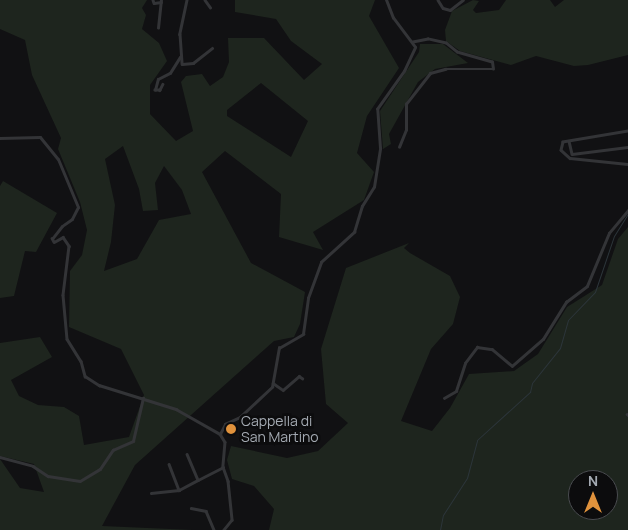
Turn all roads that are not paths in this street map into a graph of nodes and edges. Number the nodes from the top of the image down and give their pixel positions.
1 (153, 0) edge
2 (187, 0) edge
3 (204, 0) edge
4 (386, 0) edge
5 (438, 0) edge
6 (463, 0) edge
7 (161, 1) edge
8 (210, 7) dead end
9 (158, 28) dead end
10 (413, 42) junction
11 (212, 48) dead end
12 (181, 56) junction
13 (163, 84) dead end
14 (628, 131) edge
15 (0, 138) edge
16 (569, 141) junction
17 (399, 147) dead end
18 (628, 147) edge
19 (571, 156) junction
20 (628, 164) edge
21 (628, 210) edge
22 (52, 238) joint
23 (302, 378) dead end
24 (274, 383) junction
25 (143, 398) junction
26 (444, 398) dead end
27 (220, 434) junction
28 (187, 454) dead end
29 (0, 457) edge
30 (168, 464) dead end
31 (223, 467) junction
32 (198, 480) junction
33 (179, 490) junction
34 (151, 493) dead end
35 (191, 508) dead end
36 (214, 530) edge
37 (224, 530) edge

1 - 7 street
2 - 12 street
3 - 8 street
4 - 10 street
5 - 6 street
7 - 9 street
10 - 17 street
10 - 24 street
11 - 12 street
12 - 13 street
14 - 16 street
15 - 22 street
16 - 19 street
16 - 19 street
18 - 19 street
19 - 20 street
21 - 26 street
22 - 25 street
23 - 24 street
24 - 27 street
25 - 27 street
25 - 29 street
27 - 31 street
28 - 32 street
30 - 33 street
31 - 32 street
31 - 37 street
32 - 33 street
33 - 34 street
35 - 36 street

